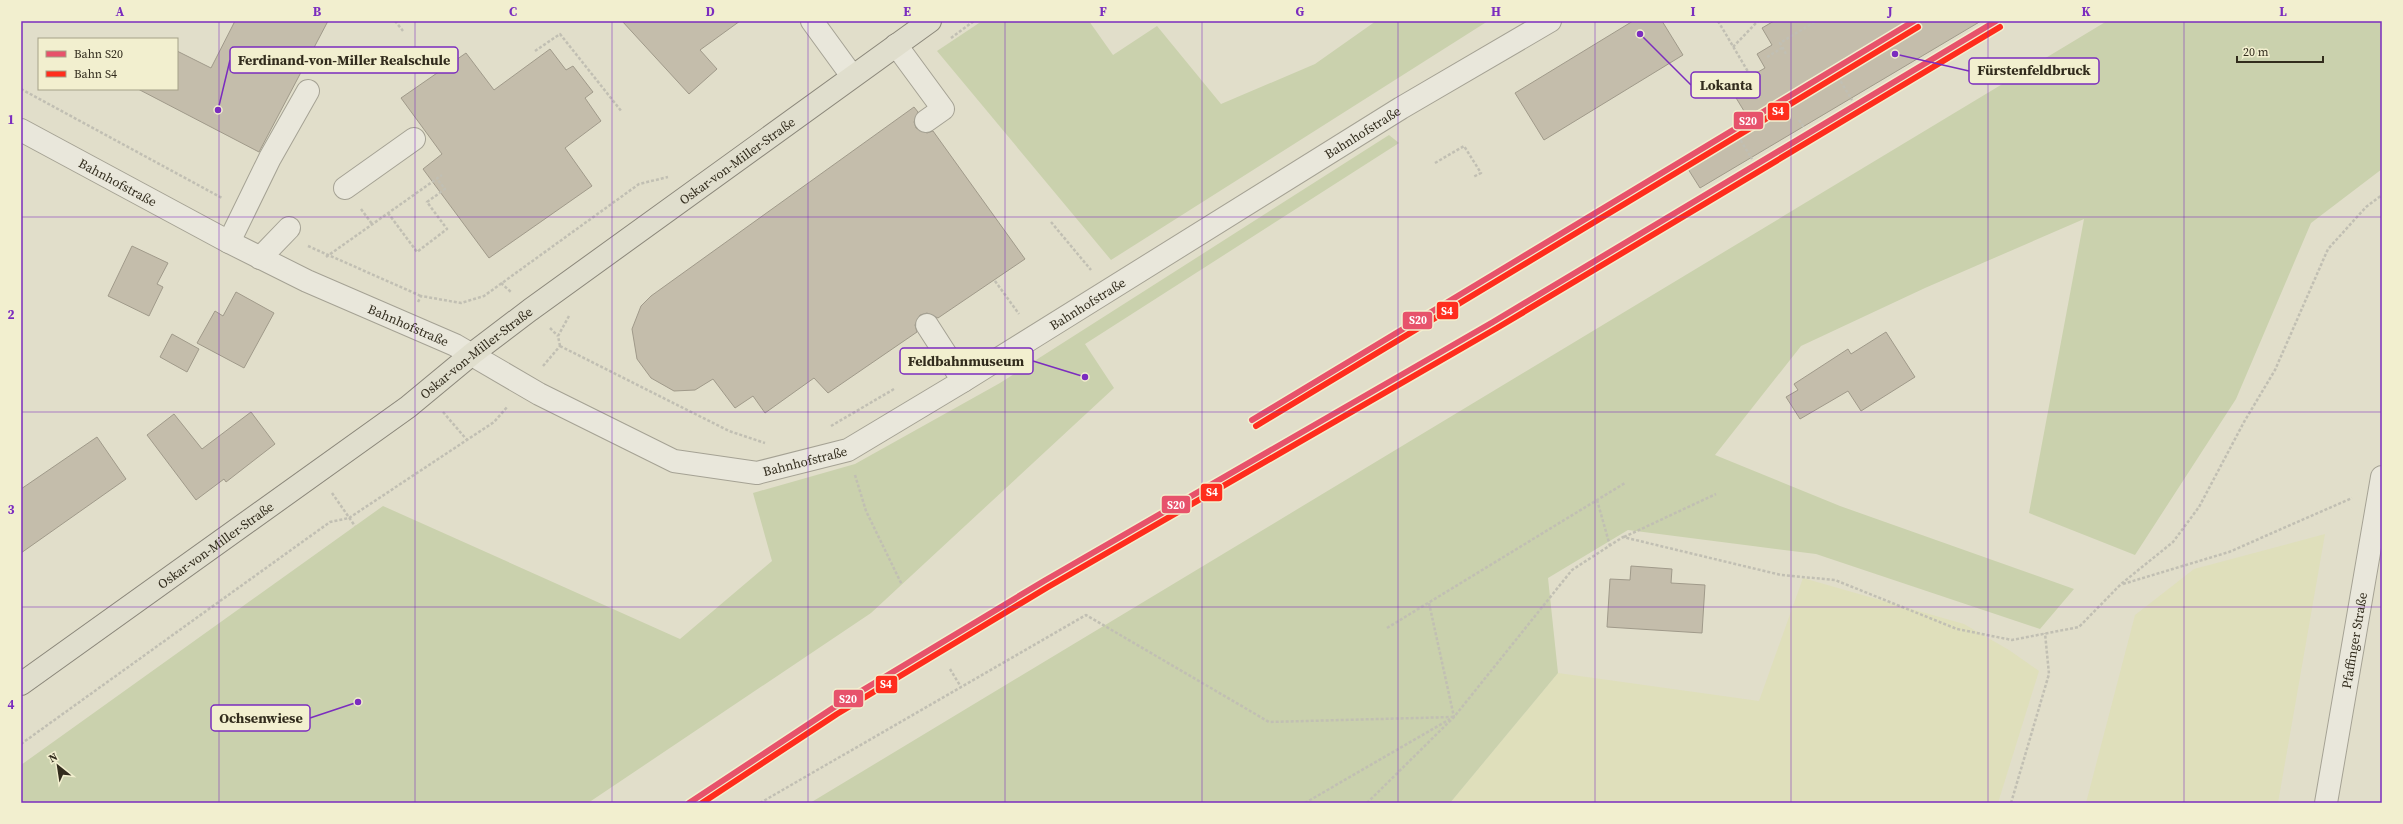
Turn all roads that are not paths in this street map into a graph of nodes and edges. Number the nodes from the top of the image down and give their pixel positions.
1 (812, 21) edge
2 (930, 21) edge
3 (1550, 21) edge
4 (896, 46) junction
5 (852, 76) junction
6 (308, 91) dead end
7 (926, 121) dead end
8 (21, 130) edge
9 (414, 138) dead end
10 (345, 188) dead end
11 (289, 228) dead end
12 (229, 242) junction
13 (260, 258) junction
14 (927, 325) dead end
15 (472, 354) junction
16 (963, 381) junction
17 (2381, 481) edge
18 (21, 684) edge
19 (2326, 803) edge

1 - 5 street
2 - 4 main road, Oskar-von-Miller-Straße
3 - 16 street, Bahnhofstraße
4 - 5 main road, Oskar-von-Miller-Straße
4 - 7 street
5 - 15 main road, Oskar-von-Miller-Straße
6 - 12 street
8 - 12 street, Bahnhofstraße
9 - 10 street
11 - 13 street
12 - 13 street, Bahnhofstraße
13 - 15 street, Bahnhofstraße
14 - 16 street
15 - 16 street, Bahnhofstraße
15 - 18 main road, Oskar-von-Miller-Straße
17 - 19 street, Pfaffinger Straße

